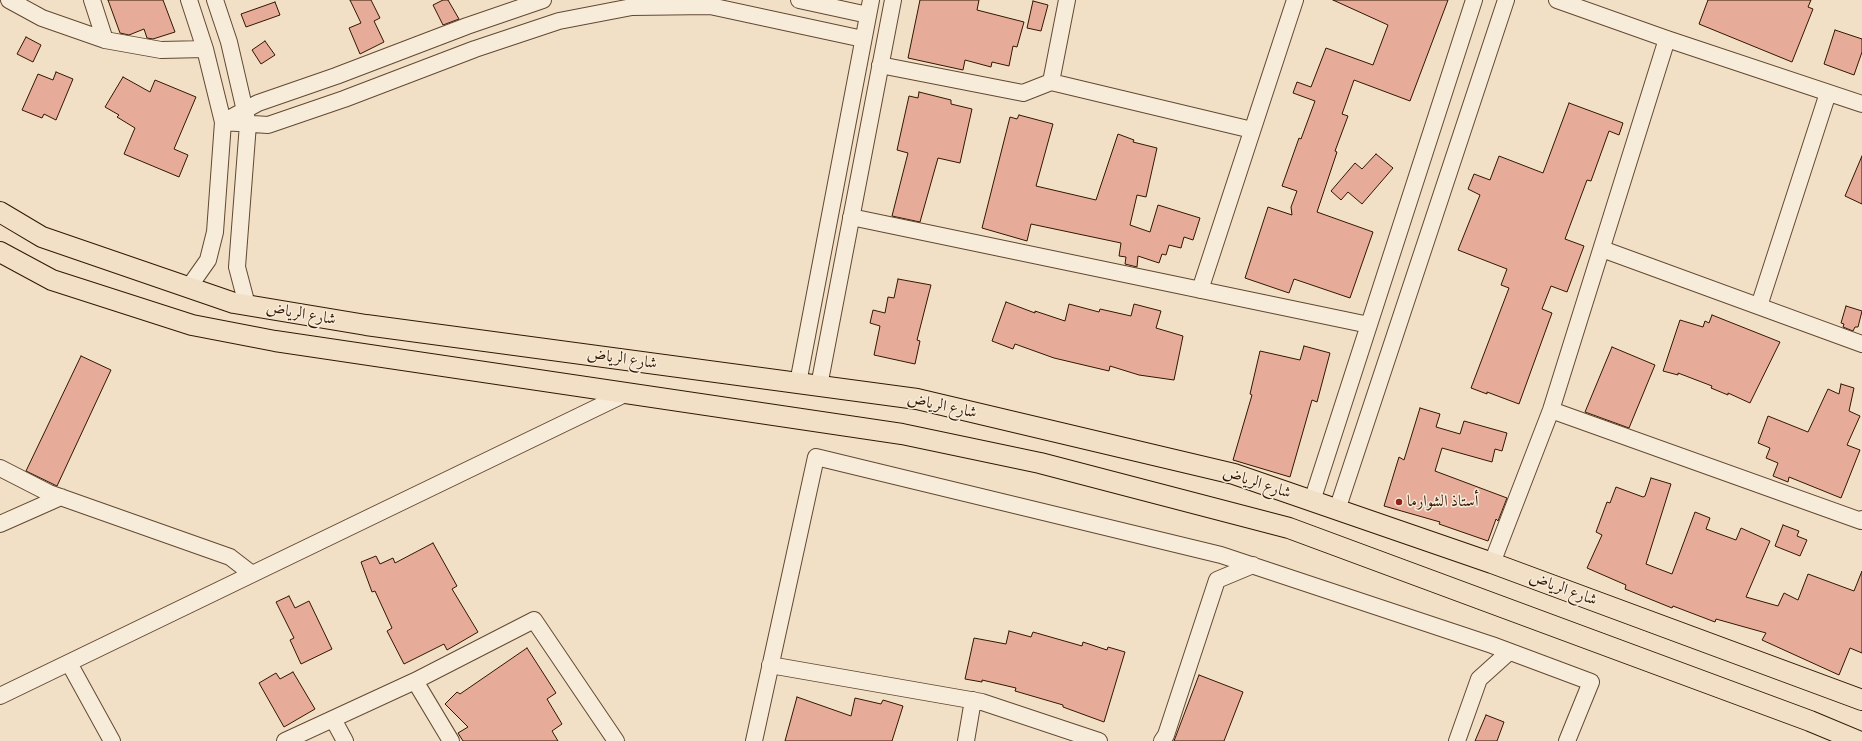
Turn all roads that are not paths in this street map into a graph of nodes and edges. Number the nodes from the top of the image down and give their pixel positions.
1 (9, 0) edge
2 (92, 0) edge
3 (189, 0) edge
4 (215, 0) edge
5 (543, 0) edge
6 (799, 0) edge
7 (893, 0) edge
8 (1067, 0) edge
9 (1295, 0) edge
10 (1474, 0) edge
11 (1506, 0) edge
12 (1557, 0) edge
13 (710, 3) edge
14 (870, 7) edge
15 (863, 39) junction
16 (105, 40) junction
17 (1668, 40) junction
18 (205, 49) junction
19 (880, 65) junction
20 (1051, 82) junction
21 (1828, 93) junction
22 (1862, 104) edge
23 (247, 117) junction
24 (223, 122) junction
25 (1252, 130) junction
26 (0, 212) edge
27 (851, 217) junction
28 (1602, 249) junction
29 (0, 252) edge
30 (189, 287) junction
31 (1200, 290) junction
32 (247, 305) junction
33 (1759, 306) junction
34 (1369, 325) junction
35 (1862, 344) edge
36 (798, 383) junction
37 (819, 386) junction
38 (628, 393) junction
39 (1551, 410) junction
40 (0, 468) edge
41 (60, 497) junction
42 (1312, 501) junction
43 (1337, 510) junction
44 (1862, 521) edge
45 (0, 524) edge
46 (1492, 563) junction
47 (1253, 565) junction
48 (252, 574) junction
49 (1492, 645) junction
50 (1509, 652) junction
51 (69, 663) junction
52 (1497, 663) junction
53 (770, 665) junction
54 (415, 681) junction
55 (0, 696) edge
56 (973, 700) junction
57 (1862, 700) edge
58 (333, 718) junction
59 (1810, 721) junction
60 (112, 741) edge
61 (285, 741) edge
62 (346, 741) edge
63 (451, 741) edge
64 (616, 741) edge
65 (754, 741) edge
66 (966, 741) edge
67 (1099, 741) edge
68 (1162, 741) edge
69 (1457, 741) edge
70 (1567, 741) edge
71 (1844, 741) edge
72 (1858, 741) edge

1 - 16 street
2 - 16 street
3 - 18 street
4 - 23 street
5 - 23 street
6 - 14 street
7 - 19 street
8 - 20 street
9 - 25 street
10 - 34 street
11 - 43 street
12 - 17 street
13 - 15 street
13 - 23 street
14 - 15 street
15 - 36 street
16 - 18 street
17 - 21 street
17 - 28 street
18 - 24 street
19 - 20 street
19 - 27 street
20 - 25 street
21 - 22 street
21 - 33 street
23 - 24 street
23 - 32 street
24 - 30 street
25 - 31 street
26 - 30 main road, شارع الرياض
27 - 31 street
27 - 37 street
28 - 33 street
28 - 39 street
29 - 38 main road, شارع الرياض
30 - 32 main road, شارع الرياض
31 - 34 street
32 - 36 main road, شارع الرياض
33 - 35 street
34 - 42 street
36 - 37 main road, شارع الرياض
37 - 42 main road, شارع الرياض
38 - 48 street
38 - 59 main road, شارع الرياض
39 - 44 street
39 - 46 street
40 - 41 street
41 - 45 street
41 - 48 street
42 - 43 main road, شارع الرياض
43 - 46 main road, شارع الرياض
46 - 57 main road, شارع الرياض
47 - 49 street
47 - 53 street
47 - 68 street
48 - 51 street
49 - 50 street
49 - 52 street
50 - 52 street
50 - 70 street
51 - 55 street
51 - 60 street
52 - 69 street
53 - 56 street
53 - 65 street
54 - 58 street
54 - 63 street
54 - 64 street
56 - 66 street
56 - 67 street
58 - 61 street
58 - 62 street
59 - 71 main road
59 - 72 main road, شارع الرياض

